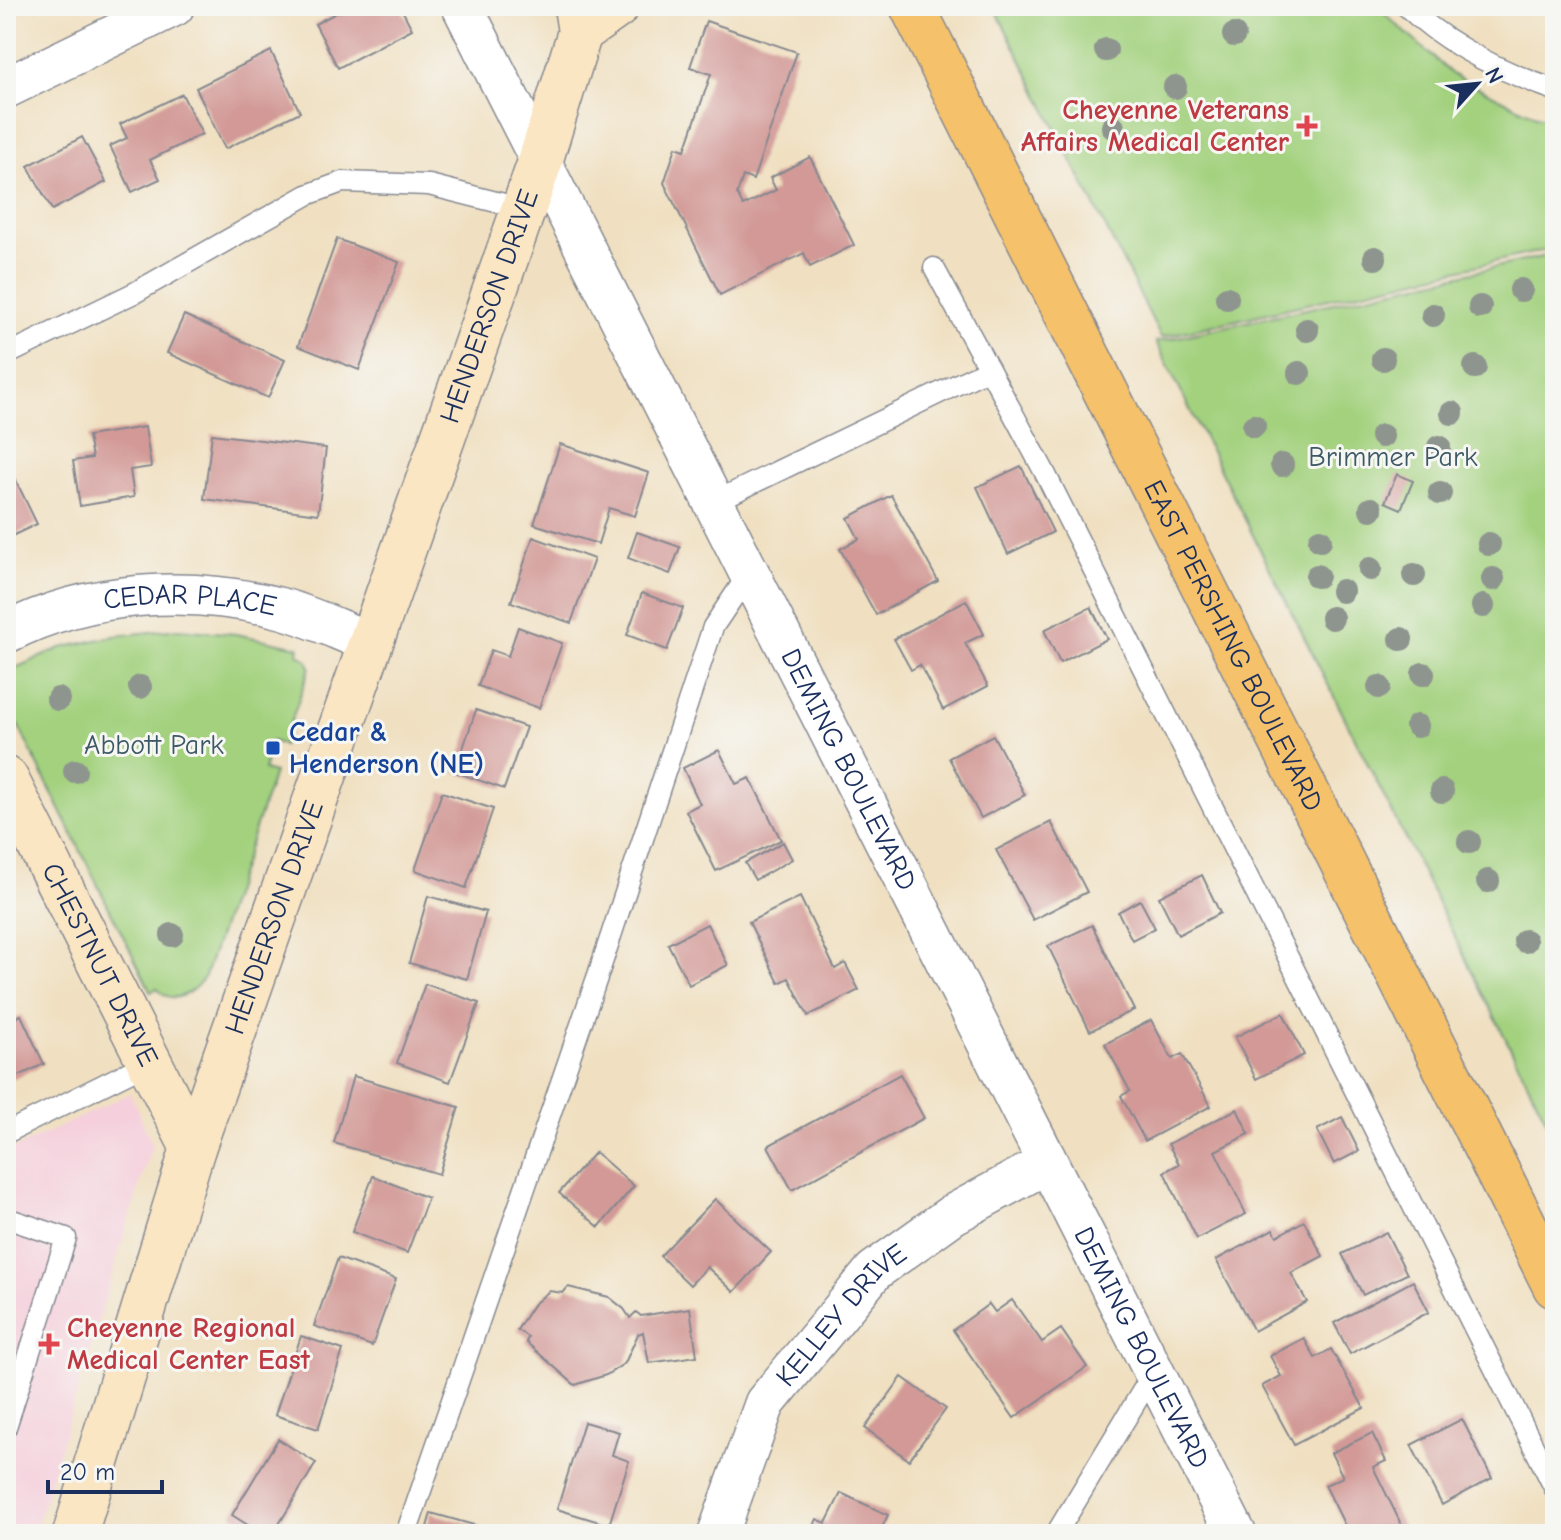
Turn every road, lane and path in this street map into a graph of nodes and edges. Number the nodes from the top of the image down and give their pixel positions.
1 (174, 6) edge
2 (462, 6) edge
3 (617, 6) edge
4 (912, 6) edge
5 (1406, 6) edge
6 (578, 19) edge
7 (6, 88) edge
8 (1555, 90) edge
9 (540, 162) junction
10 (524, 209) junction
11 (934, 268) dead end
12 (6, 355) edge
13 (989, 369) junction
14 (714, 502) junction
15 (751, 571) junction
16 (6, 633) edge
17 (372, 643) junction
18 (6, 779) edge
19 (149, 1062) junction
20 (6, 1133) edge
21 (193, 1148) junction
22 (1047, 1163) junction
23 (6, 1218) edge
24 (1555, 1286) edge
25 (1155, 1370) junction
26 (6, 1427) edge
27 (1555, 1489) edge
28 (75, 1534) edge
29 (406, 1534) edge
30 (718, 1534) edge
31 (1056, 1534) edge
32 (1236, 1534) edge

1 - 7 street
2 - 9 street, DEMING BOULEVARD
3 - 6 street, HENDERSON DRIVE
4 - 24 main road, EAST PERSHING BOULEVARD
5 - 8 lane
6 - 9 street, HENDERSON DRIVE
9 - 10 street, HENDERSON DRIVE
9 - 14 street, DEMING BOULEVARD
10 - 12 lane
10 - 17 street, HENDERSON DRIVE
11 - 13 lane
13 - 14 lane
13 - 27 lane
14 - 15 street, DEMING BOULEVARD
15 - 22 street, DEMING BOULEVARD
15 - 29 lane
16 - 17 street, CEDAR PLACE
17 - 21 street, HENDERSON DRIVE
18 - 19 street, CHESTNUT DRIVE
19 - 20 lane
19 - 21 street, CHESTNUT DRIVE
21 - 28 street, HENDERSON DRIVE
22 - 25 street, DEMING BOULEVARD
22 - 30 street, KELLEY DRIVE
23 - 26 lane
25 - 31 lane
25 - 32 street, DEMING BOULEVARD

